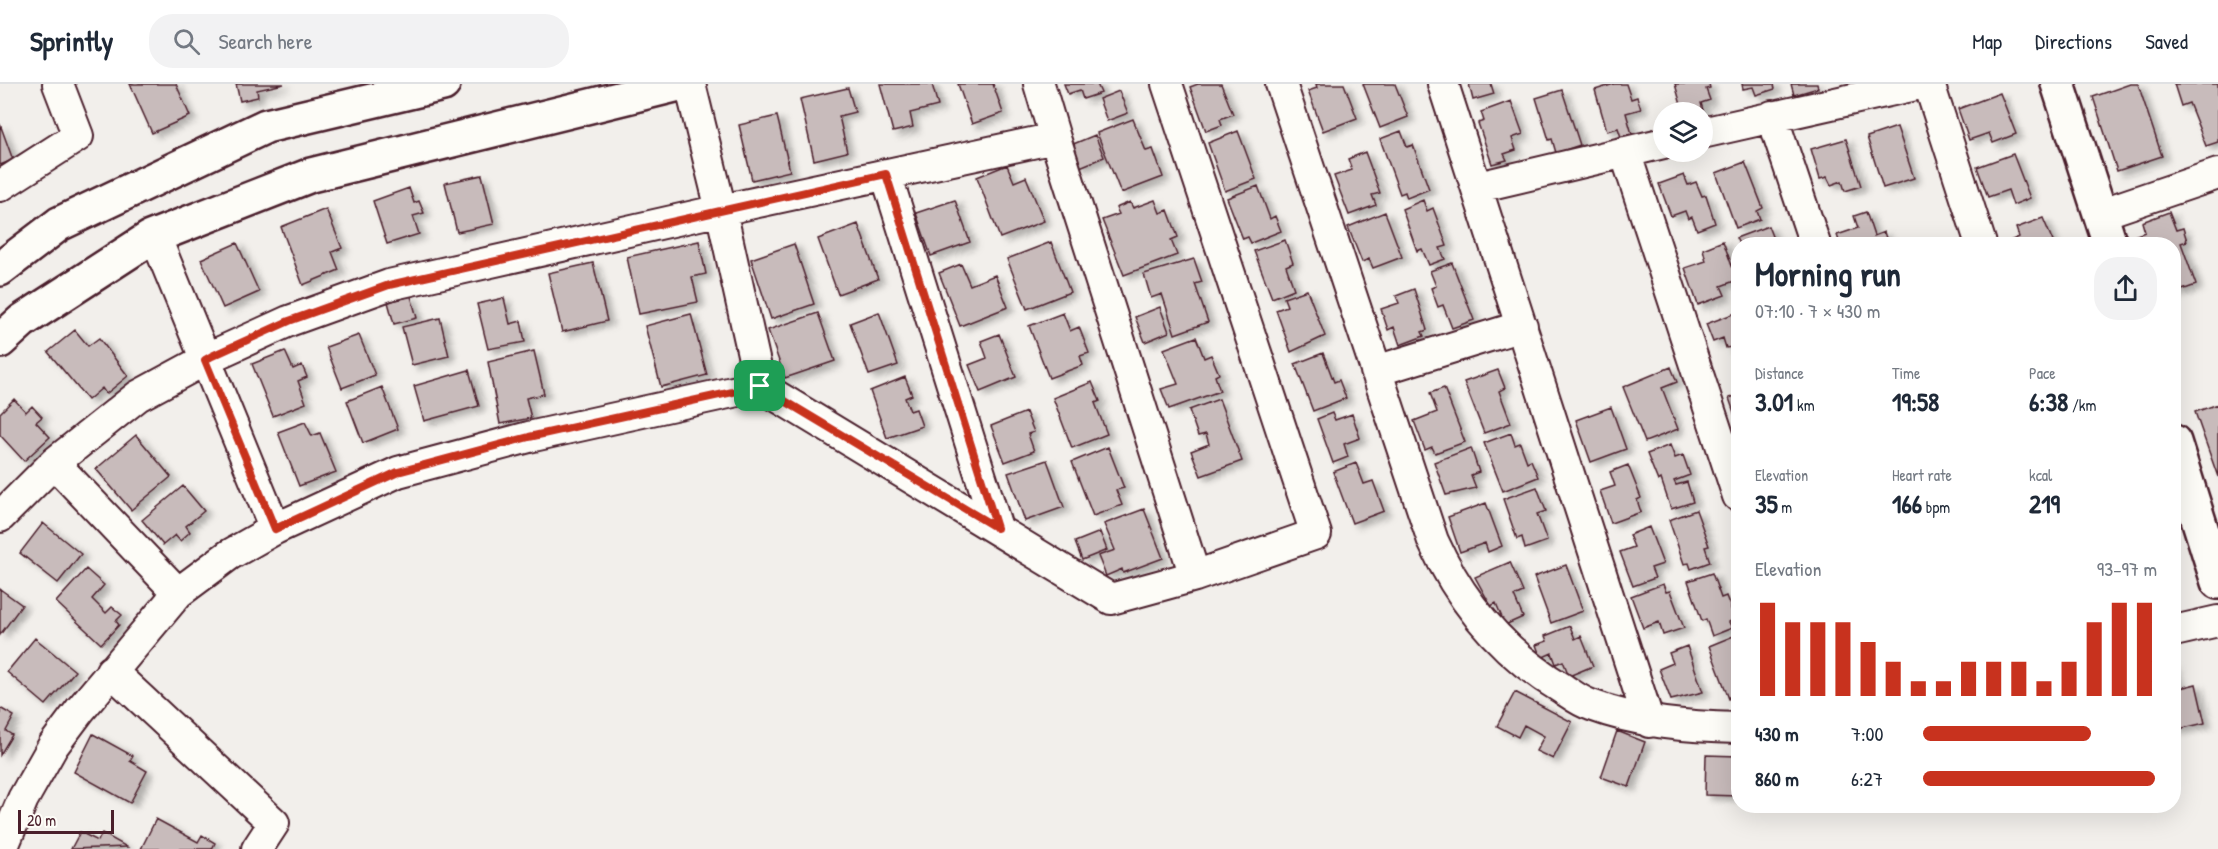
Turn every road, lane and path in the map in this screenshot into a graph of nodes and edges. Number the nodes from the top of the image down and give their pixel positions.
1 (58, 84) edge
2 (443, 84) edge
3 (679, 84) edge
4 (690, 84) edge
5 (1039, 84) edge
6 (1167, 84) edge
7 (1281, 84) edge
8 (1443, 84) edge
9 (1920, 84) edge
10 (1929, 84) edge
11 (2058, 84) edge
12 (1772, 116) junction
13 (1713, 130) edge
14 (1055, 138) junction
15 (1653, 146) edge
16 (1625, 152) junction
17 (886, 174) junction
18 (2218, 174) edge
19 (0, 186) edge
20 (1479, 187) junction
21 (721, 210) junction
22 (2105, 229) edge
23 (155, 236) junction
24 (1813, 237) edge
25 (1979, 237) edge
26 (0, 269) edge
27 (1521, 326) junction
28 (0, 341) edge
29 (205, 360) junction
30 (1376, 371) junction
31 (760, 386) junction
32 (2181, 456) edge
33 (54, 463) junction
34 (1731, 475) edge
35 (0, 517) edge
36 (2209, 518) edge
37 (997, 528) junction
38 (275, 529) junction
39 (1195, 576) junction
40 (2218, 582) edge
41 (178, 593) junction
42 (2218, 621) edge
43 (2181, 629) edge
44 (111, 671) junction
45 (1649, 722) junction
46 (1731, 728) edge
47 (2, 849) edge
48 (257, 849) edge

1 - 19 street
2 - 26 street
3 - 23 street
4 - 21 street
5 - 14 street
6 - 39 street
7 - 30 street
8 - 20 street
9 - 12 street
10 - 25 street
11 - 22 street
12 - 13 street
12 - 24 street
14 - 17 street
14 - 39 street
15 - 16 street
16 - 20 street
16 - 34 street
17 - 21 street
17 - 37 street
18 - 22 street
20 - 27 street
21 - 29 street
21 - 31 street
23 - 28 street
23 - 29 street
27 - 30 street
27 - 45 street
29 - 33 street
29 - 38 street
30 - 45 street
31 - 37 street
31 - 38 street
32 - 36 street
33 - 35 street
33 - 41 street
36 - 40 street
37 - 39 street
38 - 41 street
41 - 44 street
42 - 43 street
44 - 47 street
44 - 48 street
45 - 46 street

